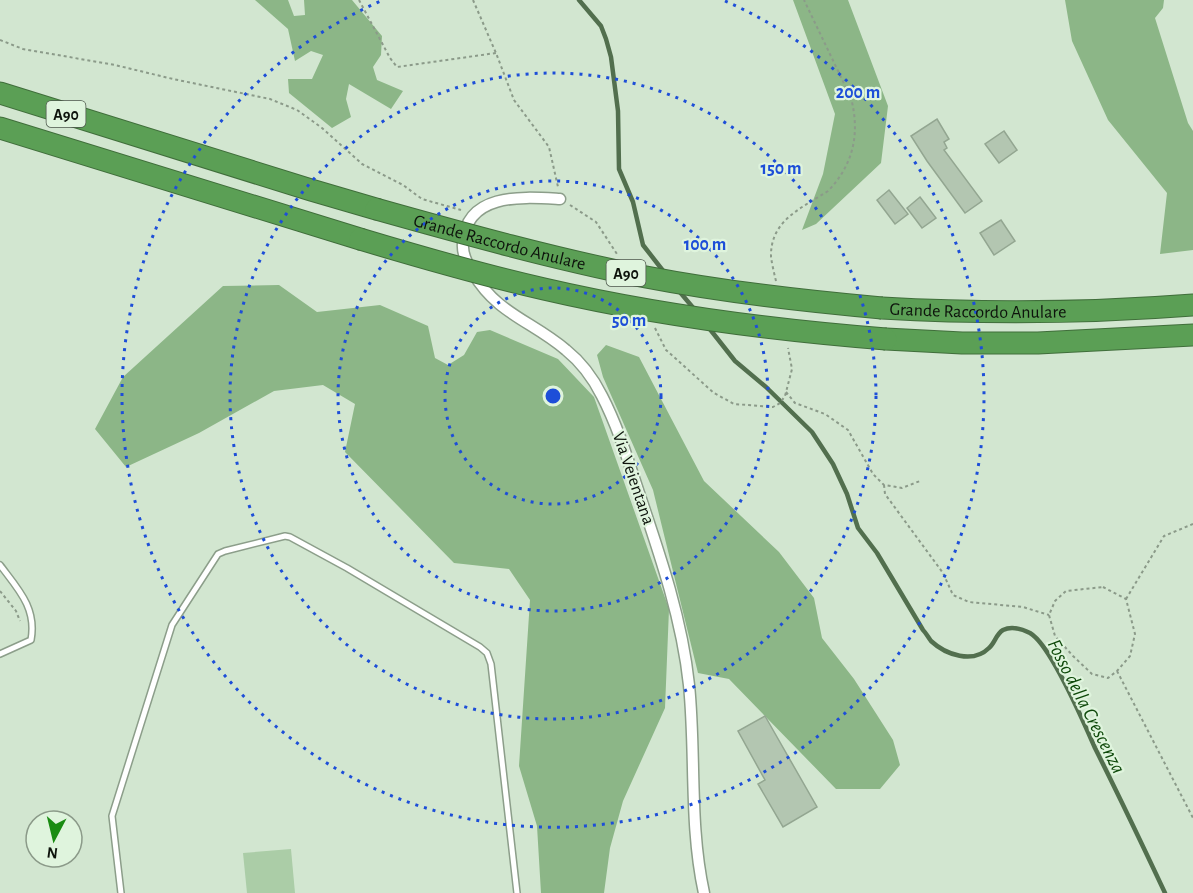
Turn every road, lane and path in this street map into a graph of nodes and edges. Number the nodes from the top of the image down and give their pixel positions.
1 (359, 0) edge
2 (473, 0) edge
3 (804, 0) edge
4 (0, 40) edge
5 (496, 53) junction
6 (0, 93) edge
7 (0, 128) edge
8 (560, 199) joint
9 (474, 213) junction
10 (777, 290) dead end
11 (1193, 305) edge
12 (1193, 335) edge
13 (788, 347) dead end
14 (786, 392) junction
15 (773, 407) dead end
16 (920, 481) dead end
17 (884, 485) junction
18 (1193, 524) edge
19 (0, 565) edge
20 (0, 591) edge
21 (1126, 599) junction
22 (1049, 615) junction
23 (17, 646) junction
24 (0, 654) edge
25 (1117, 672) junction
26 (1193, 818) edge
27 (120, 893) edge
28 (517, 893) edge
29 (704, 893) edge

1 - 5 path
2 - 5 path
3 - 10 path
4 - 9 path
5 - 8 path
6 - 11 highway, Grande Raccordo Anulare / A90, bridge
7 - 12 highway, Grande Raccordo Anulare / A90, bridge
8 - 9 street
9 - 29 street, Via Veientana
13 - 14 path
14 - 15 path
14 - 17 path
16 - 17 path
17 - 22 path
18 - 21 path
19 - 23 lane
20 - 23 path
21 - 22 path
21 - 25 path
22 - 25 path
23 - 24 lane
25 - 26 path
27 - 28 lane

